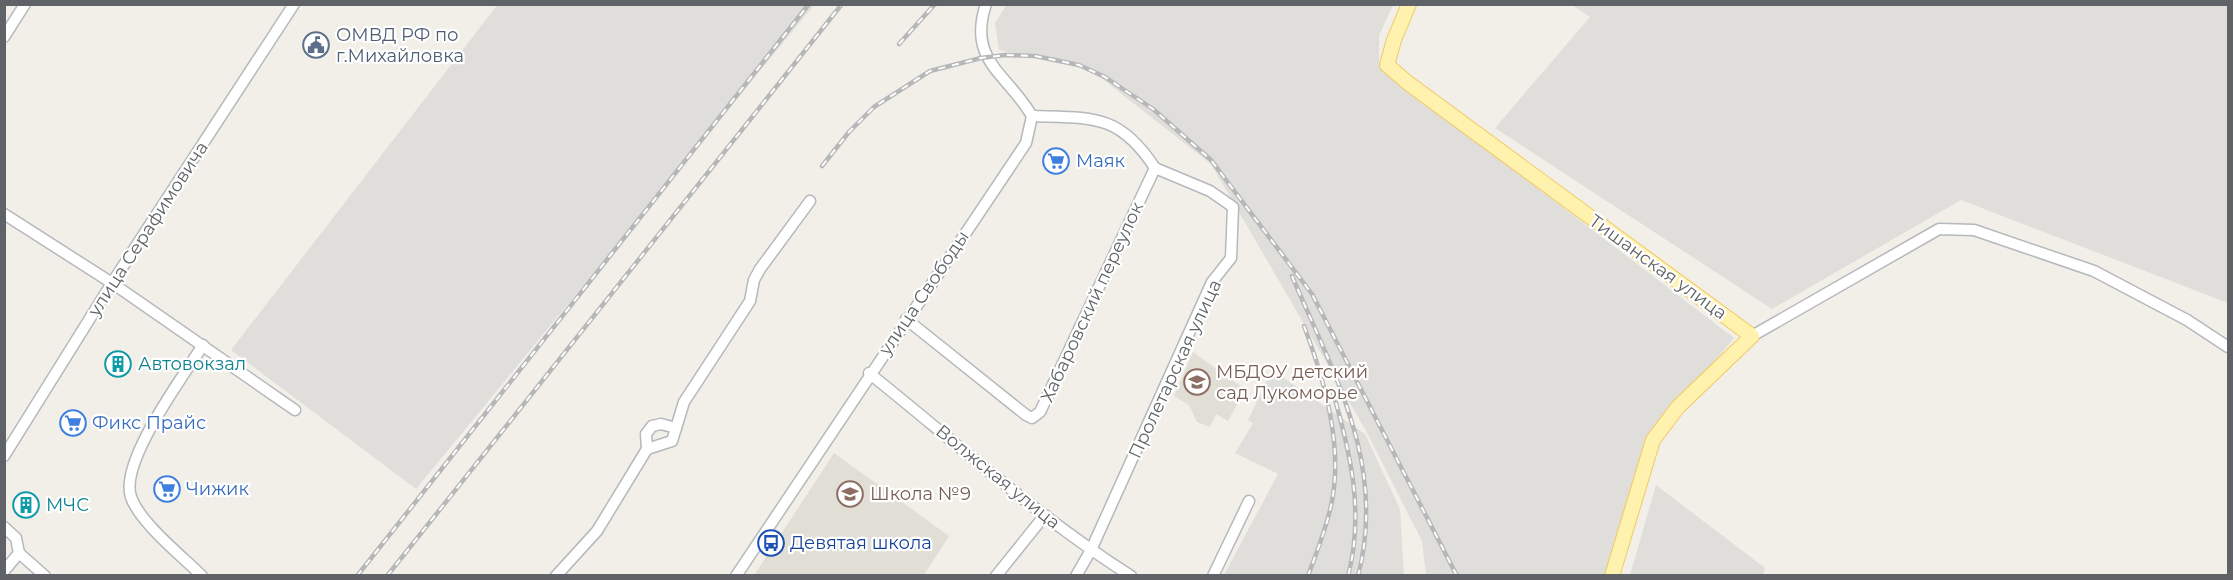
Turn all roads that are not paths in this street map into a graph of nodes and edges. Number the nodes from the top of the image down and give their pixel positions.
1 (26, 4) edge
2 (986, 4) edge
3 (1410, 4) edge
4 (294, 5) edge
5 (4, 37) edge
6 (1032, 116) junction
7 (1155, 168) junction
8 (810, 201) dead end
9 (4, 214) edge
10 (112, 283) junction
11 (906, 319) junction
12 (1752, 336) junction
13 (203, 345) junction
14 (2229, 347) edge
15 (869, 373) junction
16 (295, 410) dead end
17 (676, 428) junction
18 (647, 449) junction
19 (4, 456) edge
20 (1249, 501) dead end
21 (1045, 515) junction
22 (4, 527) edge
23 (1091, 550) junction
24 (19, 553) junction
25 (4, 571) edge
26 (45, 576) edge
27 (202, 576) edge
28 (556, 576) edge
29 (736, 576) edge
30 (996, 576) edge
31 (1076, 576) edge
32 (1131, 576) edge
33 (1213, 576) edge
34 (1612, 576) edge

1 - 5 street
2 - 6 street
3 - 12 main road, Тишанская улица
4 - 10 street, улица Серафимовича
6 - 7 street
6 - 11 street, улица Свободы
7 - 11 street, Хабаровский переулок
7 - 23 street, Пролетарская улица
8 - 17 street
9 - 10 street
10 - 13 street
10 - 19 street, улица Серафимовича
11 - 15 street, улица Свободы
12 - 14 street
12 - 34 main road
13 - 16 street
13 - 27 street
15 - 21 street, Волжская улица
15 - 29 street, улица Свободы
17 - 18 street
17 - 18 street
18 - 28 street
20 - 33 street
21 - 23 street, Волжская улица
21 - 30 street
22 - 24 street
23 - 31 street, Пролетарская улица
23 - 32 street, Волжская улица
24 - 25 street
24 - 26 street

